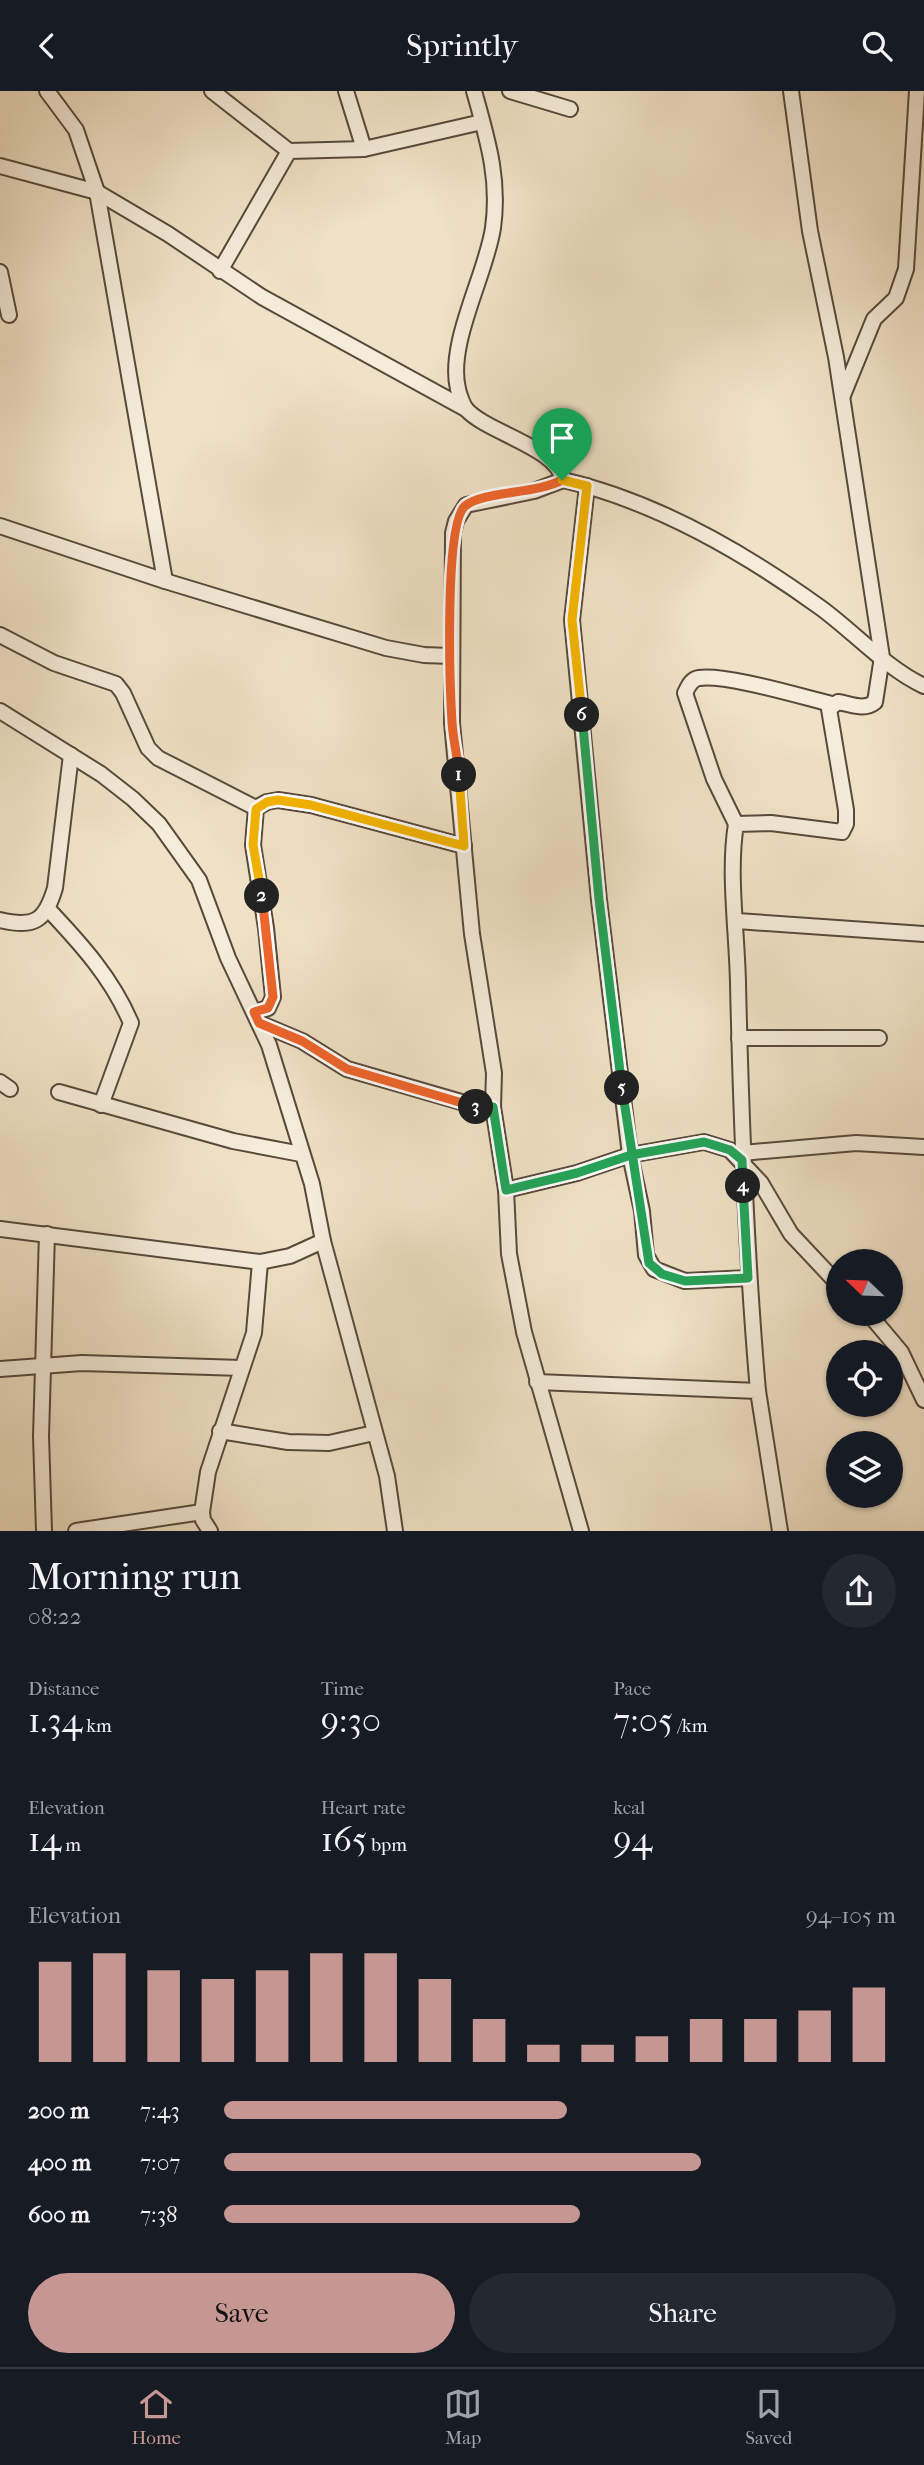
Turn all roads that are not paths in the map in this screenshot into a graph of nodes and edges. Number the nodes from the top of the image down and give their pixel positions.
1 (47, 91) edge
2 (212, 91) edge
3 (346, 91) edge
4 (474, 91) edge
5 (510, 91) edge
6 (791, 91) edge
7 (917, 91) edge
8 (570, 110) dead end
9 (482, 122) junction
10 (364, 149) junction
11 (289, 151) junction
12 (0, 166) edge
13 (97, 191) junction
14 (220, 271) junction
15 (0, 272) edge
16 (9, 315) dead end
17 (843, 395) junction
18 (466, 409) junction
19 (562, 480) junction
20 (587, 486) junction
21 (0, 526) edge
22 (165, 581) junction
23 (0, 635) edge
24 (451, 656) junction
25 (882, 657) junction
26 (924, 686) edge
27 (832, 704) junction
28 (0, 711) edge
29 (71, 755) junction
30 (256, 809) junction
31 (736, 824) junction
32 (464, 846) junction
33 (48, 909) junction
34 (0, 920) edge
35 (737, 921) junction
36 (924, 934) edge
37 (256, 1018) junction
38 (739, 1038) junction
39 (879, 1038) dead end
40 (59, 1092) dead end
41 (101, 1105) junction
42 (493, 1107) junction
43 (924, 1147) edge
44 (301, 1154) junction
45 (631, 1155) junction
46 (742, 1157) junction
47 (506, 1190) junction
48 (0, 1229) edge
49 (47, 1234) junction
50 (323, 1241) junction
51 (260, 1262) junction
52 (826, 1271) edge
53 (748, 1278) junction
54 (880, 1327) edge
55 (43, 1366) junction
56 (242, 1368) junction
57 (0, 1369) edge
58 (537, 1382) junction
59 (758, 1391) junction
60 (924, 1400) edge
61 (220, 1431) junction
62 (374, 1433) junction
63 (202, 1513) junction
64 (44, 1531) edge
65 (76, 1531) edge
66 (211, 1531) edge
67 (395, 1531) edge
68 (581, 1531) edge
69 (780, 1531) edge

1 - 13 street
2 - 11 street
3 - 10 street
4 - 9 street
5 - 8 street
6 - 17 street
7 - 17 street
9 - 10 street
9 - 18 street
10 - 11 street
11 - 14 street
12 - 13 street
13 - 14 street
13 - 22 street
14 - 18 street
15 - 16 street
17 - 25 street
18 - 19 street
19 - 20 street
19 - 24 street
20 - 25 street
20 - 45 street
21 - 22 street
22 - 24 street
23 - 30 street
24 - 32 street
25 - 26 street
25 - 27 street
27 - 31 street
27 - 31 street
28 - 29 street
29 - 33 street
29 - 37 street
30 - 32 street
30 - 37 street
31 - 35 street
32 - 42 street
33 - 34 street
33 - 41 street
35 - 36 street
35 - 38 street
37 - 42 street
37 - 44 street
38 - 39 street
38 - 46 street
40 - 41 street
41 - 44 street
42 - 47 street
43 - 46 street
44 - 50 street
45 - 46 street
45 - 47 street
45 - 53 street
46 - 52 street
46 - 53 street
47 - 58 street
48 - 49 street
49 - 51 street
49 - 55 street
50 - 51 street
50 - 62 street
51 - 56 street
53 - 59 street
54 - 60 street
55 - 56 street
55 - 57 street
55 - 64 street
56 - 61 street
58 - 59 street
58 - 68 street
59 - 69 street
61 - 62 street
61 - 63 street
62 - 67 street
63 - 65 street
63 - 66 street

